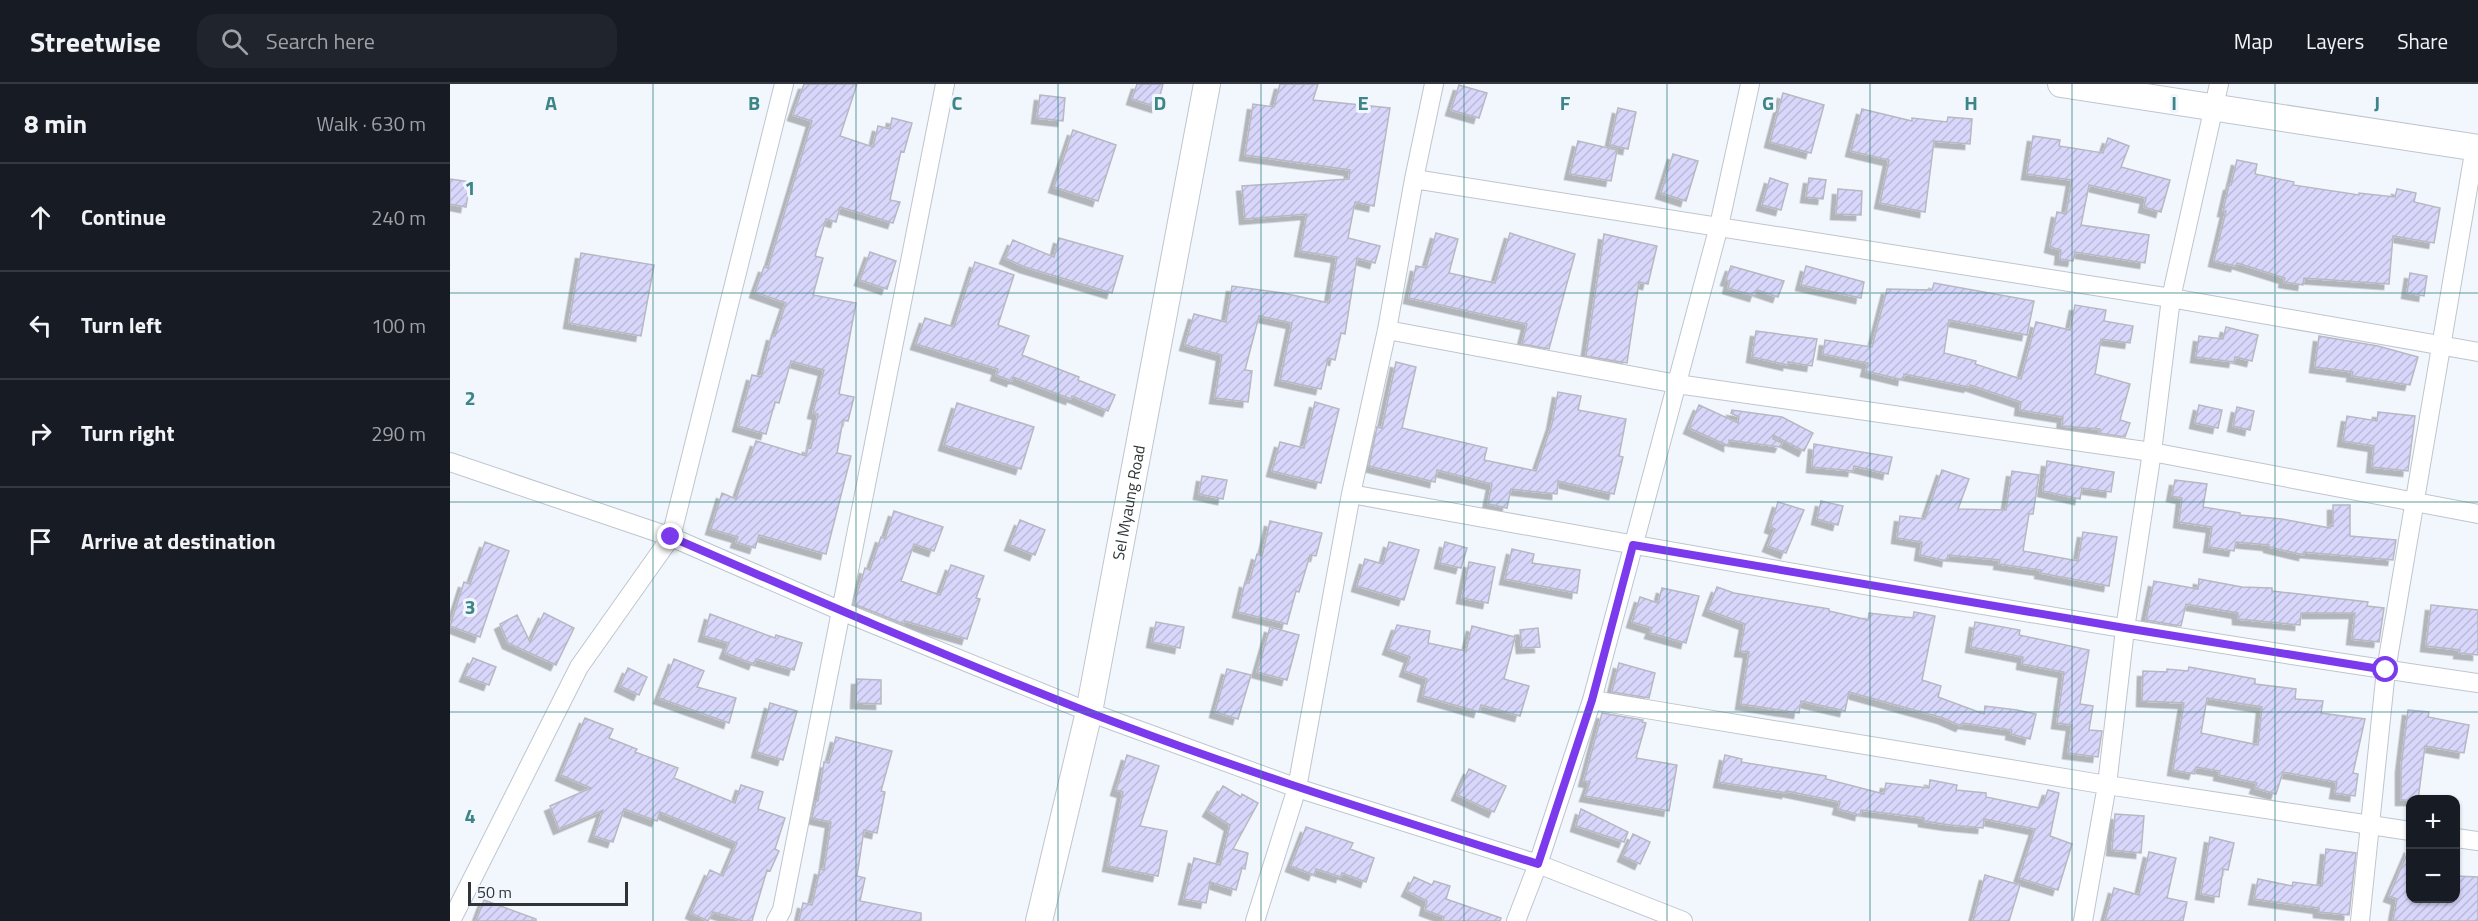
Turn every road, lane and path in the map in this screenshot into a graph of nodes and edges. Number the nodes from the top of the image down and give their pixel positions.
1 (784, 84) edge
2 (945, 84) edge
3 (1207, 84) edge
4 (1434, 84) edge
5 (1750, 84) edge
6 (2061, 84) edge
7 (2216, 96) edge
8 (2476, 147) edge
9 (1414, 179) junction
10 (1719, 226) junction
11 (2171, 298) junction
12 (1387, 330) junction
13 (2442, 346) junction
14 (2478, 352) edge
15 (1677, 384) junction
16 (2152, 452) junction
17 (450, 462) edge
18 (1351, 494) junction
19 (2415, 502) junction
20 (2478, 514) edge
21 (671, 537) junction
22 (1633, 545) junction
23 (841, 611) junction
24 (2125, 628) junction
25 (2386, 670) junction
26 (2478, 683) edge
27 (1592, 700) junction
28 (1089, 712) junction
29 (2107, 785) junction
30 (1297, 788) junction
31 (2371, 825) junction
32 (2406, 830) edge
33 (2460, 839) edge
34 (2478, 841) edge
35 (1538, 864) junction
36 (452, 921) edge
37 (776, 921) edge
38 (1039, 921) edge
39 (1255, 921) edge
40 (1516, 921) edge
41 (1683, 921) edge
42 (2083, 921) edge
43 (2360, 921) edge

1 - 21 street
2 - 23 street
3 - 28 main road, Sel Myaung Road
4 - 9 street
5 - 10 street
6 - 7 main road
7 - 8 main road
7 - 11 street
8 - 13 street
9 - 10 street
9 - 12 street
10 - 11 street
10 - 15 street
11 - 13 street
11 - 16 street
12 - 15 street
12 - 18 street
13 - 14 street
13 - 19 street
15 - 16 street
15 - 22 street
16 - 19 street
16 - 24 street
17 - 21 street
18 - 22 street
18 - 30 street
19 - 20 street
19 - 25 street
21 - 23 street
21 - 36 street
22 - 24 street
22 - 27 street
23 - 28 street
23 - 37 street
24 - 25 street
24 - 29 street
25 - 26 street
25 - 31 street
27 - 29 street
27 - 35 street
28 - 30 street
28 - 38 main road, Sel Myaung Road
29 - 31 street
29 - 42 street
30 - 35 street
30 - 39 street
31 - 32 street
31 - 43 street
33 - 34 street
35 - 40 street
35 - 41 street

